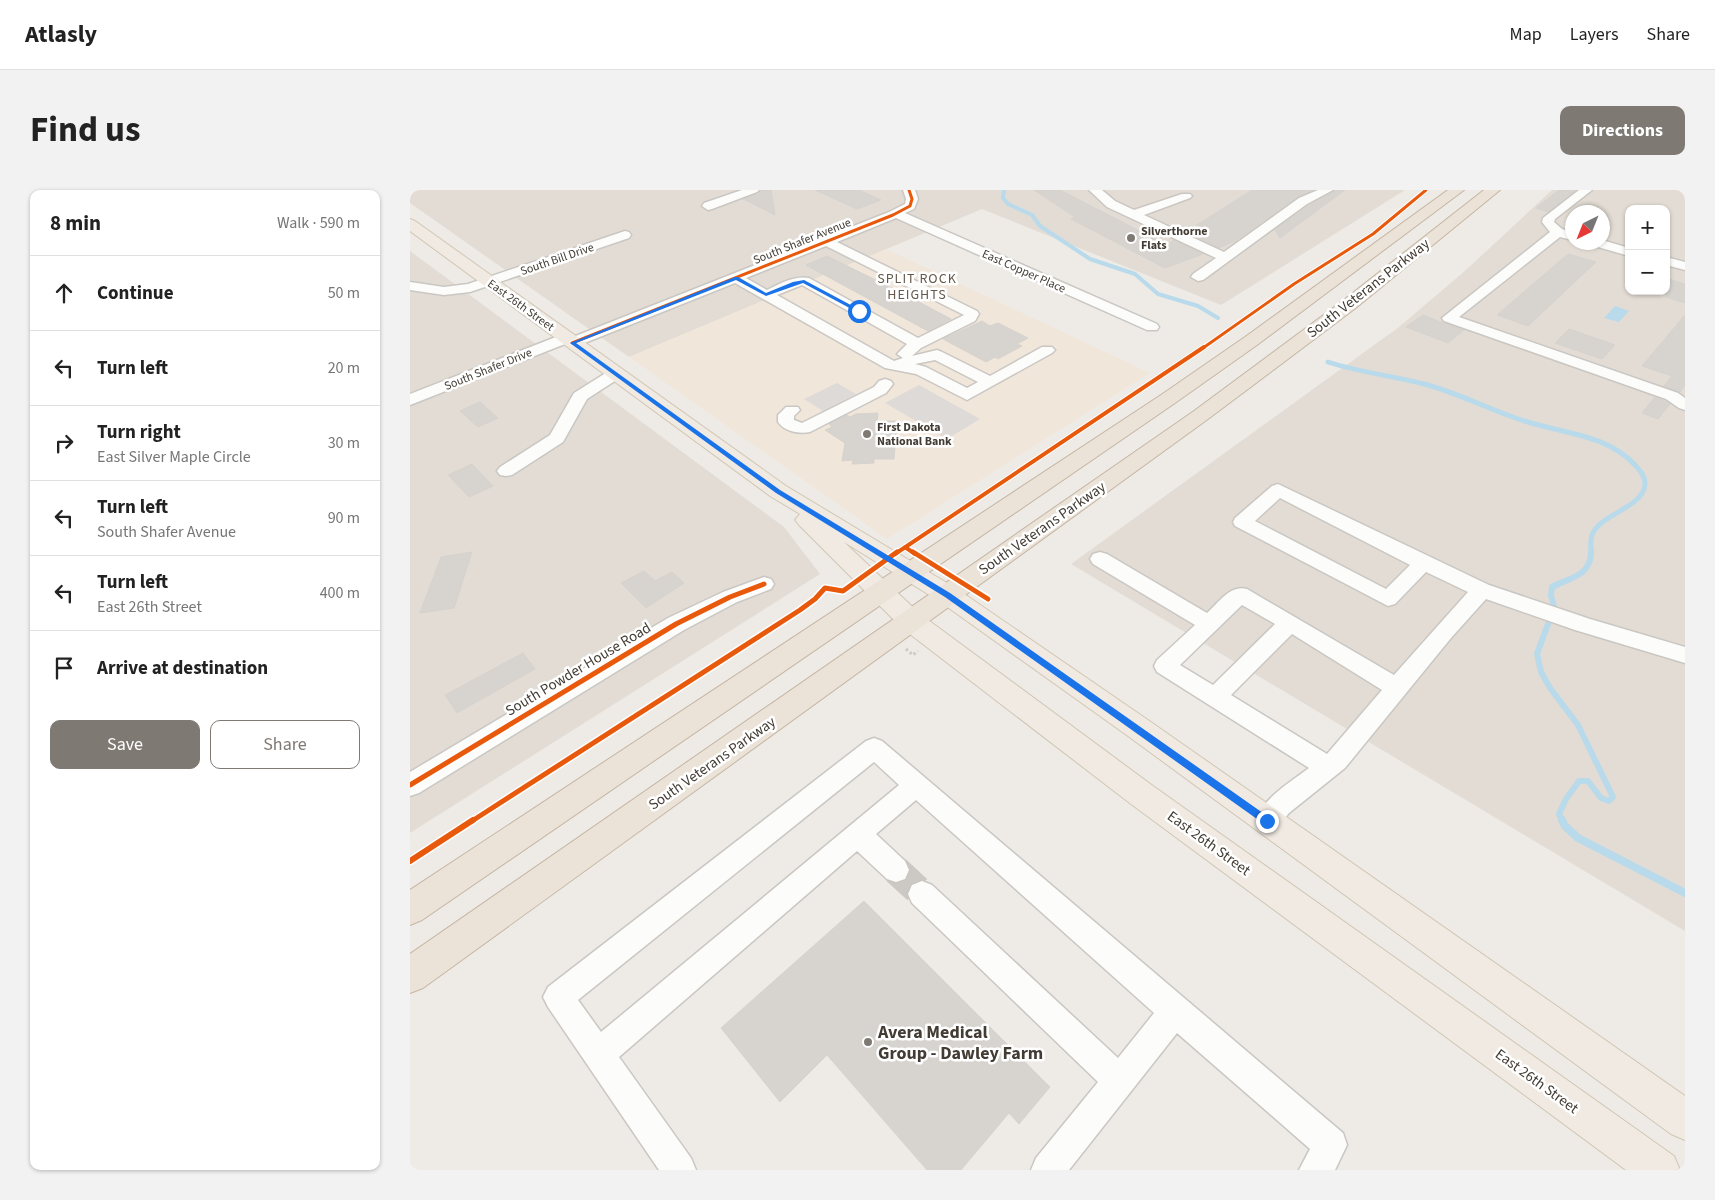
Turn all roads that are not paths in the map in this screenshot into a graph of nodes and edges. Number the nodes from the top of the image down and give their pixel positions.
1 (753, 190) edge
2 (909, 190) edge
3 (1095, 190) edge
4 (1327, 190) edge
5 (1457, 190) edge
6 (1493, 190) edge
7 (1586, 190) edge
8 (1186, 196) dead end
9 (1566, 205) edge
10 (708, 206) dead end
11 (1565, 206) edge
12 (896, 214) junction
13 (1133, 215) junction
14 (410, 224) edge
15 (1565, 234) edge
16 (625, 235) dead end
17 (827, 242) junction
18 (1610, 247) edge
19 (1625, 251) edge
20 (1225, 257) junction
21 (1670, 263) edge
22 (1685, 266) edge
23 (1198, 277) dead end
24 (736, 278) junction
25 (489, 282) junction
26 (410, 286) edge
27 (766, 295) junction
28 (1152, 327) dead end
29 (569, 340) junction
30 (914, 345) junction
31 (1047, 350) dead end
32 (890, 365) junction
33 (615, 374) junction
34 (990, 382) junction
35 (885, 384) dead end
36 (410, 400) edge
37 (1685, 405) edge
38 (792, 410) dead end
39 (506, 471) dead end
40 (778, 492) junction
41 (1100, 559) dead end
42 (1423, 563) junction
43 (912, 573) junction
44 (764, 584) dead end
45 (1482, 590) junction
46 (882, 593) junction
47 (948, 595) junction
48 (911, 621) junction
49 (1290, 623) junction
50 (1210, 624) junction
51 (1685, 654) edge
52 (1397, 688) junction
53 (1215, 696) junction
54 (1328, 768) junction
55 (410, 785) edge
56 (916, 785) junction
57 (1267, 821) junction
58 (858, 834) junction
59 (896, 870) tunnel mouth
60 (922, 894) tunnel mouth
61 (410, 909) edge
62 (410, 975) edge
63 (1175, 1011) junction
64 (599, 1054) junction
65 (1119, 1081) junction
66 (1685, 1120) edge
67 (679, 1170) edge
68 (1048, 1170) edge
69 (1316, 1170) edge
70 (1660, 1170) edge

1 - 10 street
2 - 12 street, South Shafer Avenue
3 - 13 street
4 - 20 street
5 - 43 highway, South Veterans Parkway
6 - 47 highway, South Veterans Parkway
7 - 9 street
8 - 13 street
11 - 15 street
12 - 17 street, South Shafer Avenue
12 - 28 street, East Copper Place
13 - 20 street
14 - 25 main road, East 26th Street
15 - 37 street
16 - 25 street, South Bill Drive
17 - 24 street, South Shafer Avenue
17 - 30 street
18 - 19 street
20 - 23 street
21 - 22 street
24 - 27 street
24 - 29 street, South Shafer Avenue
25 - 26 street, South Bill Drive
25 - 29 main road, East 26th Street
27 - 30 street
27 - 32 street
29 - 33 main road, East 26th Street
29 - 36 street, South Shafer Drive
30 - 32 street
31 - 34 street
32 - 34 street
32 - 34 street
33 - 39 street
33 - 40 main road, East 26th Street
35 - 38 street
40 - 43 main road, East 26th Street
40 - 46 main road, East 26th Street
41 - 50 street
42 - 42 street
42 - 45 street
43 - 46 highway, South Veterans Parkway
43 - 47 main road, East 26th Street
44 - 55 street, South Powder House Road
45 - 51 street
45 - 52 street
46 - 48 main road, East 26th Street
46 - 61 highway, South Veterans Parkway
47 - 48 highway, South Veterans Parkway
47 - 57 main road, East 26th Street
48 - 62 highway, South Veterans Parkway
48 - 70 main road, East 26th Street
49 - 50 street
49 - 52 street
49 - 53 street
50 - 53 street
52 - 54 street
53 - 54 street
54 - 57 street
56 - 58 street
56 - 63 street
56 - 64 street
57 - 66 main road, East 26th Street
58 - 59 street
58 - 64 street
60 - 65 street
63 - 65 street
63 - 69 street
64 - 67 street
65 - 68 street

